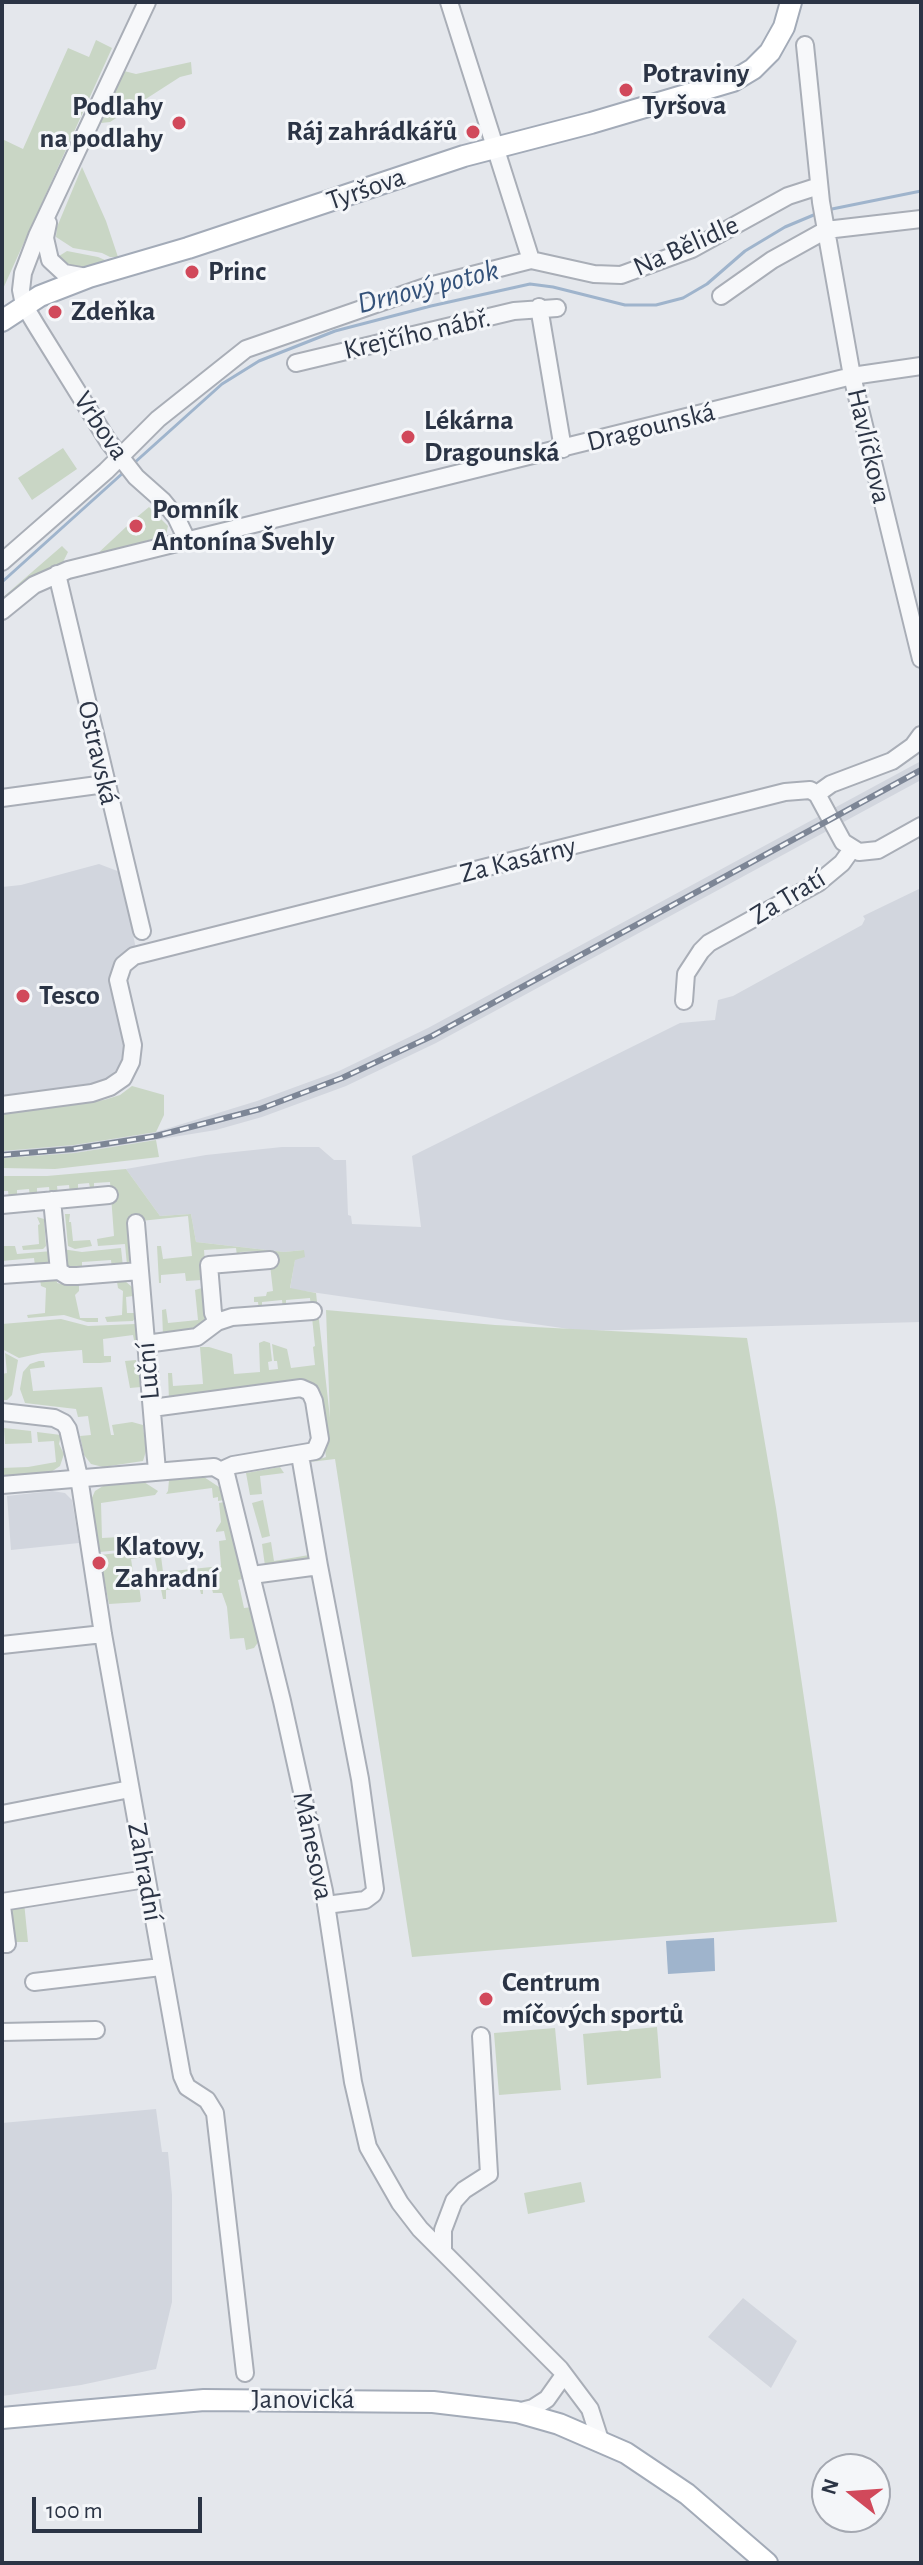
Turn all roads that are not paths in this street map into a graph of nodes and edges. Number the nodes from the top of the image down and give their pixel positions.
1 (147, 2) edge
2 (449, 2) edge
3 (791, 2) edge
4 (805, 45) dead end
5 (494, 147) junction
6 (820, 194) junction
7 (51, 205) junction
8 (921, 219) edge
9 (825, 225) junction
10 (531, 260) junction
11 (89, 277) junction
12 (721, 296) dead end
13 (24, 305) junction
14 (539, 307) junction
15 (557, 308) dead end
16 (2, 321) edge
17 (296, 363) dead end
18 (921, 366) edge
19 (852, 376) junction
20 (563, 449) junction
21 (121, 458) junction
22 (187, 540) junction
23 (2, 562) edge
24 (57, 574) junction
25 (2, 611) edge
26 (921, 659) edge
27 (921, 735) edge
28 (105, 784) junction
29 (817, 794) junction
30 (2, 798) edge
31 (921, 826) edge
32 (852, 849) junction
33 (142, 931) dead end
34 (684, 1001) dead end
35 (2, 1105) edge
36 (109, 1195) dead end
37 (52, 1200) junction
38 (2, 1205) edge
39 (136, 1223) dead end
40 (270, 1260) dead end
41 (59, 1271) junction
42 (140, 1271) junction
43 (2, 1275) edge
44 (313, 1311) dead end
45 (217, 1322) junction
46 (146, 1344) junction
47 (152, 1408) junction
48 (2, 1412) edge
49 (300, 1455) junction
50 (222, 1470) junction
51 (157, 1471) junction
52 (79, 1477) junction
53 (2, 1485) edge
54 (319, 1566) junction
55 (252, 1575) junction
56 (103, 1634) junction
57 (2, 1645) edge
58 (130, 1789) junction
59 (2, 1814) edge
60 (146, 1879) junction
61 (2, 1904) edge
62 (326, 1905) junction
63 (10, 1944) edge
64 (161, 1967) junction
65 (34, 1982) dead end
66 (96, 2030) dead end
67 (2, 2032) edge
68 (481, 2036) dead end
69 (443, 2250) junction
70 (245, 2373) dead end
71 (564, 2375) junction
72 (517, 2412) junction
73 (2, 2418) edge
74 (600, 2440) junction
75 (767, 2563) edge

1 - 7 street
2 - 5 street
3 - 5 main road, Tyršova
4 - 6 street
5 - 10 street
5 - 11 main road, Tyršova
6 - 9 street, Havlíčkova
6 - 10 street, Na Bělidle
7 - 11 street
7 - 13 street
8 - 9 street
9 - 12 street
9 - 19 street, Havlíčkova
10 - 21 street, Na Bělidle
11 - 13 main road, Tyršova
13 - 16 main road, Tyršova
13 - 21 street, Vrbova
14 - 15 street, Krejčího nábř.
14 - 17 street, Krejčího nábř.
14 - 20 street
18 - 19 street, Dragounská
19 - 20 street, Dragounská
19 - 26 street, Havlíčkova
20 - 22 street, Dragounská
21 - 22 street, Vrbova
21 - 23 street, Na Bělidle
22 - 24 street, Dragounská
24 - 25 street, Dragounská
24 - 28 street, Ostravská
27 - 29 street, Za Kasárny
28 - 30 street
28 - 33 street, Ostravská
29 - 32 street
29 - 35 street, Za Kasárny
31 - 32 street, Za Tratí
32 - 34 street, Za Tratí
36 - 37 street
37 - 38 street
37 - 41 street
39 - 42 street, Luční
40 - 45 street
41 - 42 street
41 - 43 street
42 - 46 street, Luční
44 - 45 street
45 - 46 street
46 - 47 street, Luční
47 - 49 street
47 - 51 street, Luční
48 - 52 street, Zahradní
49 - 50 street
49 - 54 street
50 - 51 street
50 - 55 street, Mánesova
51 - 52 street
52 - 53 street
52 - 56 street, Zahradní
54 - 55 street
54 - 62 street
55 - 62 street, Mánesova
56 - 57 street
56 - 58 street, Zahradní
58 - 59 street
58 - 60 street, Zahradní
60 - 61 street
60 - 64 street, Zahradní
61 - 63 street
62 - 69 street, Mánesova
64 - 65 street
64 - 70 street, Zahradní
66 - 67 street
68 - 69 street
69 - 71 street, Mánesova
71 - 72 street
71 - 74 street, Mánesova
72 - 73 main road, Janovická
72 - 74 main road, Janovická
74 - 75 main road, Janovická

